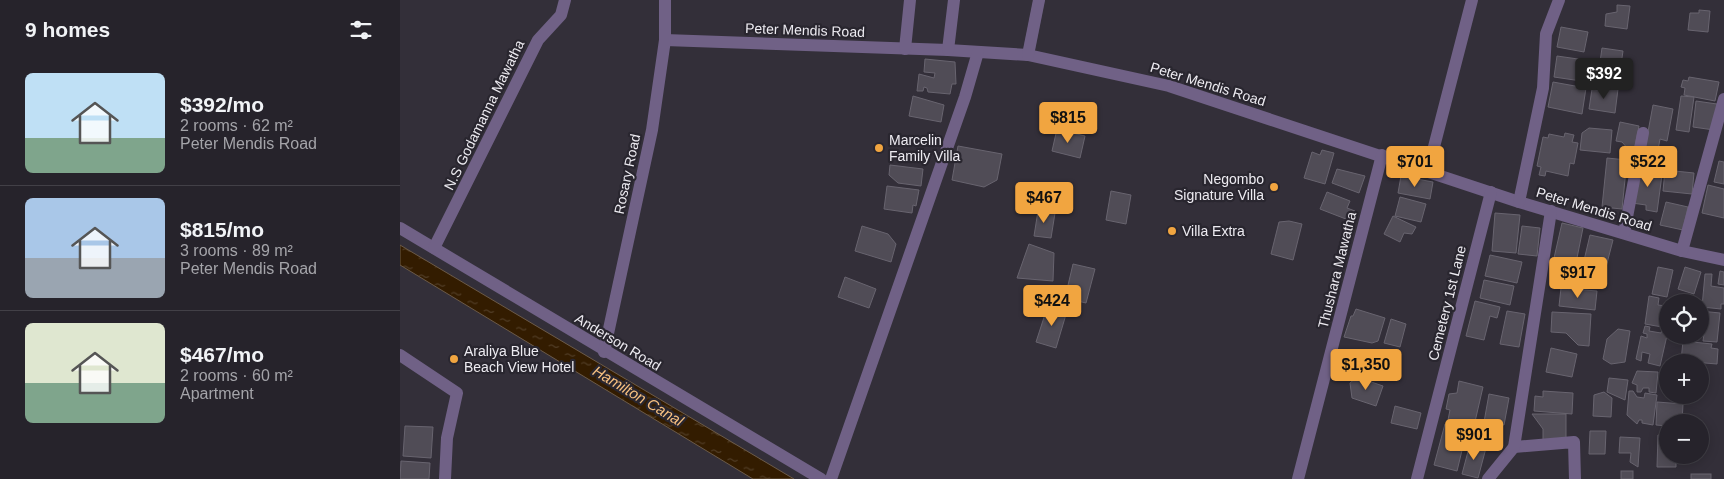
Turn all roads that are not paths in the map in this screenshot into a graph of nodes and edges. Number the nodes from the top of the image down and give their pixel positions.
1 (565, 0) edge
2 (665, 0) edge
3 (910, 0) edge
4 (954, 0) edge
5 (1039, 0) edge
6 (1472, 0) edge
7 (1559, 0) edge
8 (665, 40) junction
9 (905, 49) junction
10 (948, 50) junction
11 (978, 52) junction
12 (1028, 55) junction
13 (1724, 98) edge
14 (1642, 134) dead end
15 (1382, 155) junction
16 (1428, 170) junction
17 (1491, 192) junction
18 (1519, 202) junction
19 (1551, 211) junction
20 (400, 228) edge
21 (1624, 233) junction
22 (434, 248) junction
23 (1682, 251) junction
24 (1724, 260) edge
25 (604, 352) junction
26 (400, 355) edge
27 (1514, 447) junction
28 (445, 479) edge
29 (821, 479) edge
30 (831, 479) edge
31 (1298, 479) edge
32 (1417, 479) edge
33 (1488, 479) edge
34 (1575, 479) edge

1 - 22 street, N.S Godamanna Mawatha
2 - 8 street, Rosary Road
3 - 9 street
4 - 10 street
5 - 12 street
6 - 16 street
7 - 18 street
8 - 9 street, Peter Mendis Road
8 - 25 street, Rosary Road
9 - 10 street, Peter Mendis Road
10 - 11 street, Peter Mendis Road
11 - 12 street, Peter Mendis Road
11 - 30 street
12 - 15 street, Peter Mendis Road
13 - 23 street
14 - 21 street
15 - 16 street, Peter Mendis Road
15 - 31 street, Thushara Mawatha
16 - 17 street, Peter Mendis Road
17 - 18 street, Peter Mendis Road
17 - 32 street, Cemetery 1st Lane
18 - 19 street, Peter Mendis Road
19 - 21 street, Peter Mendis Road
19 - 27 street
20 - 22 street, Anderson Road
21 - 23 street, Peter Mendis Road
22 - 25 street, Anderson Road
23 - 24 street, Peter Mendis Road
25 - 29 street, Anderson Road
26 - 28 street
27 - 33 street
27 - 34 street

